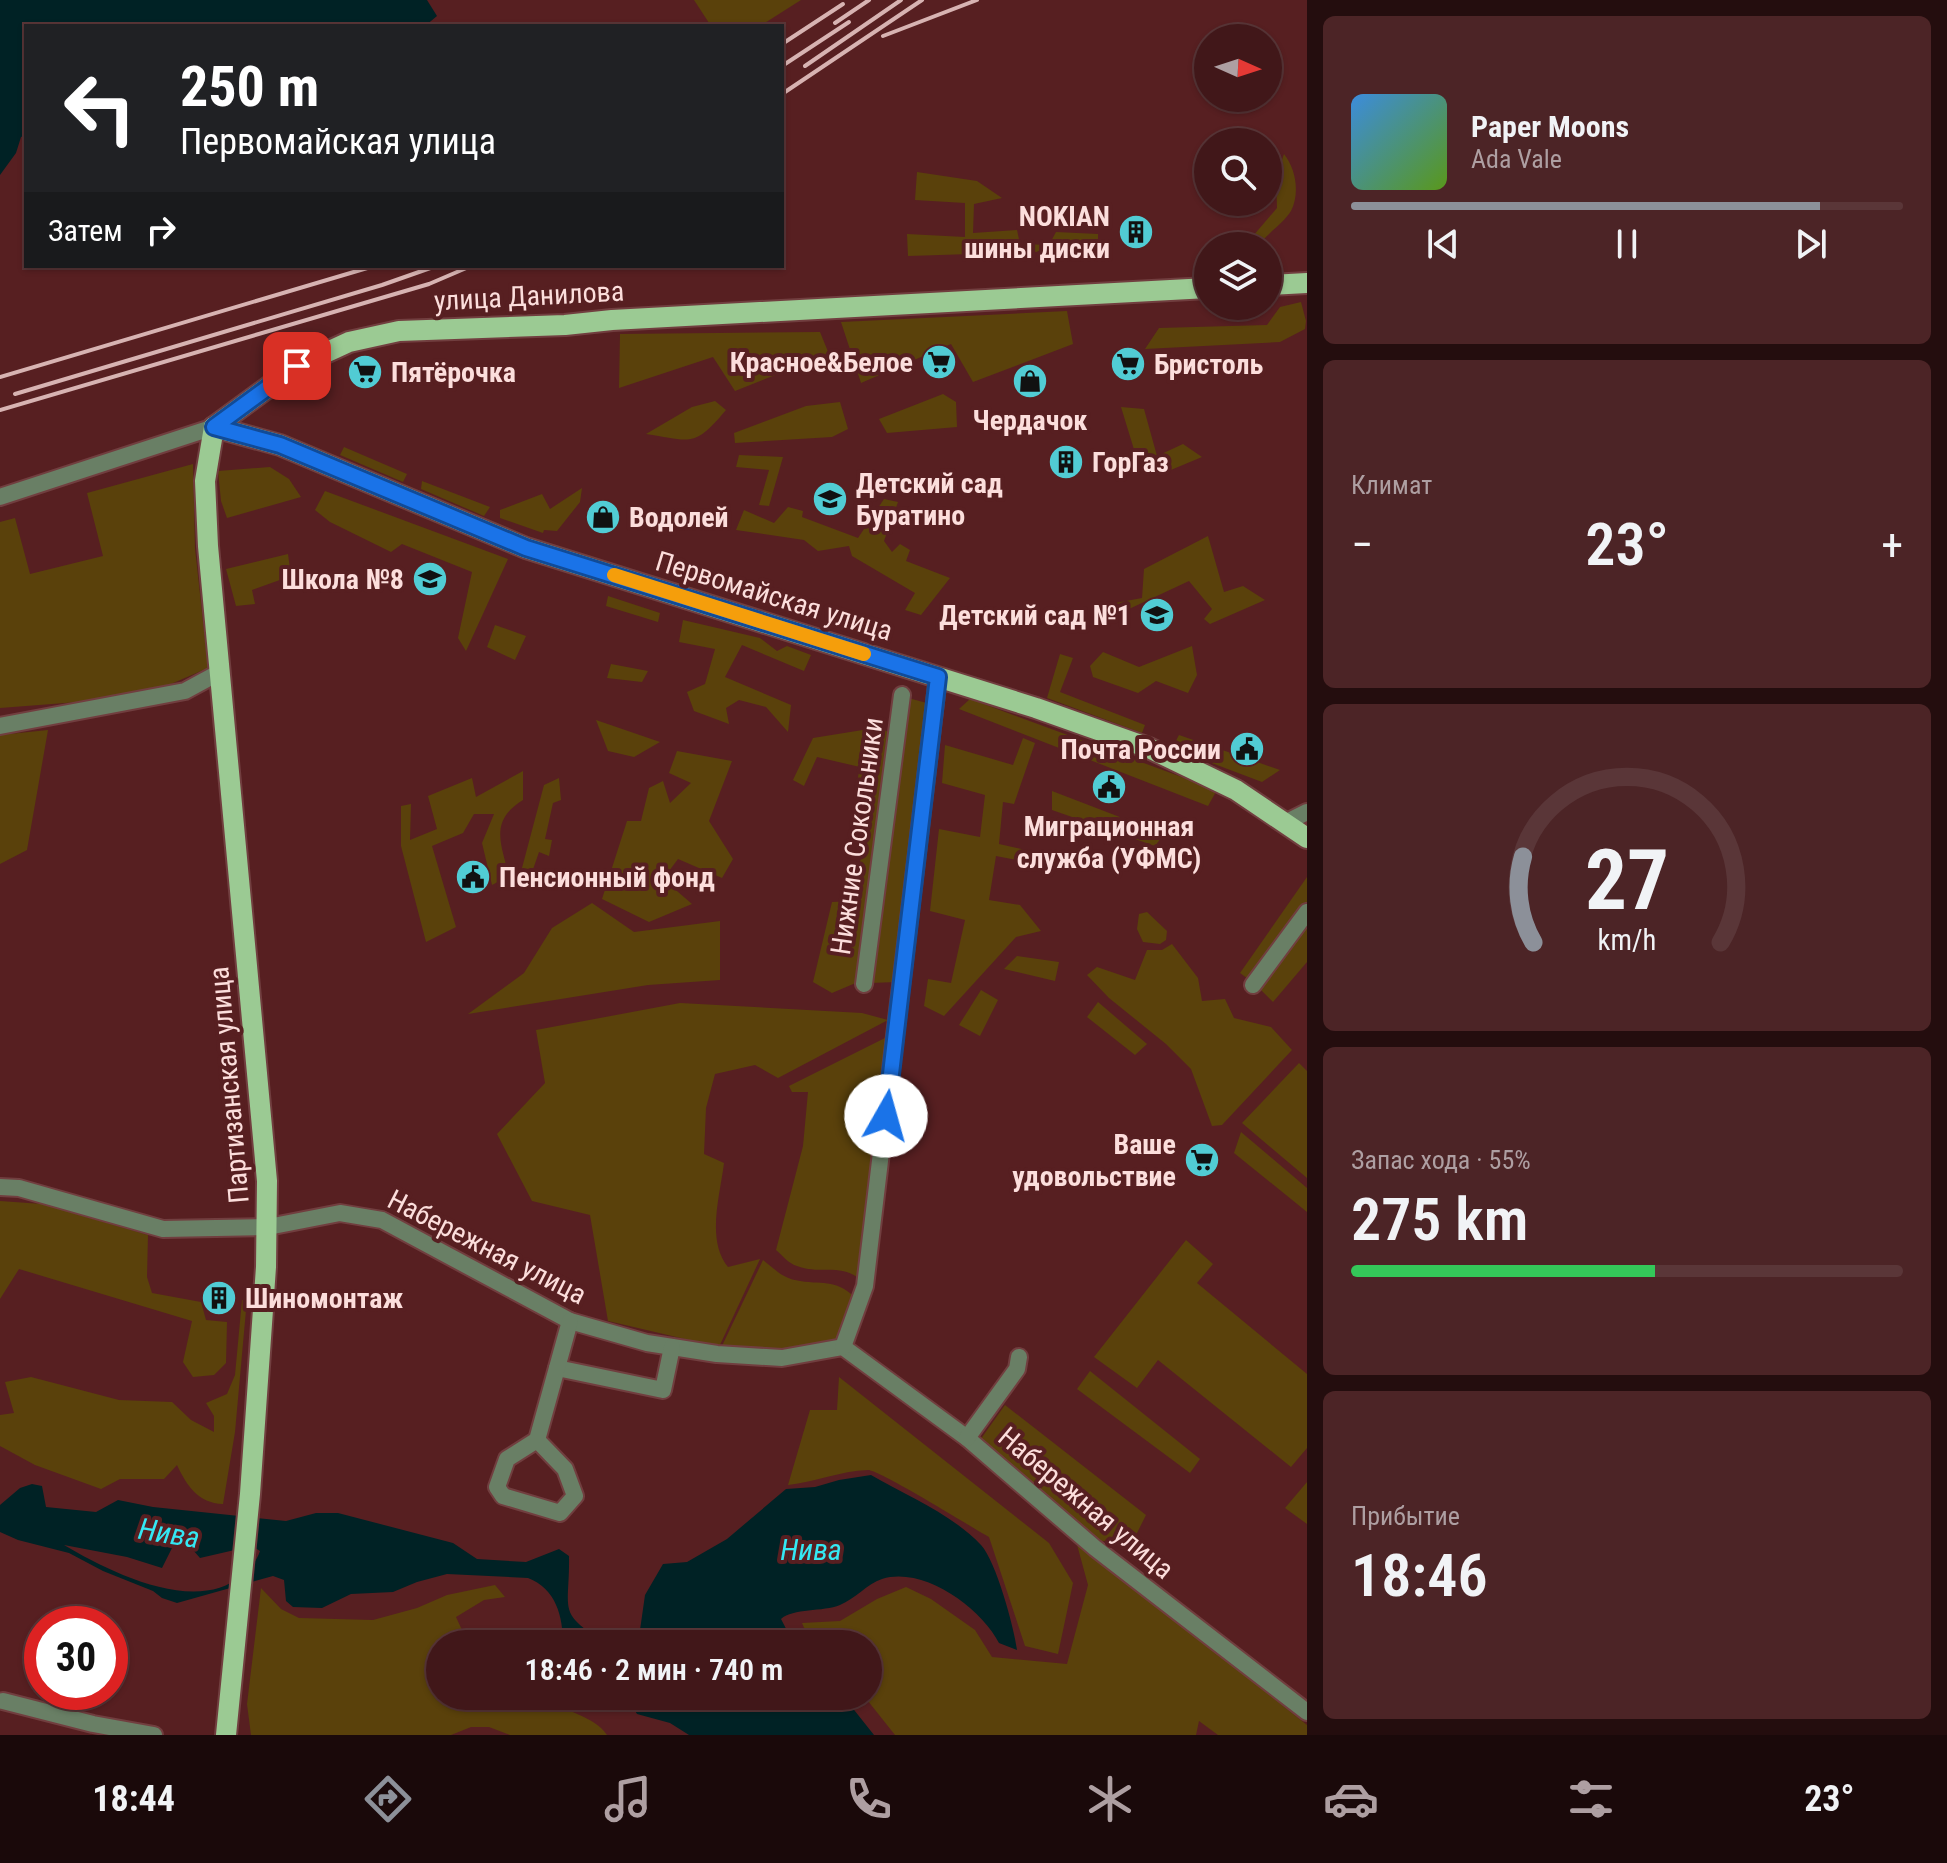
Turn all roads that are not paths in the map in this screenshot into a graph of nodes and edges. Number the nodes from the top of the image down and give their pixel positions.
1 (1307, 283) edge
2 (1282, 284) edge
3 (1194, 289) edge
4 (214, 427) junction
5 (0, 497) edge
6 (220, 672) junction
7 (938, 677) junction
8 (902, 695) dead end
9 (0, 726) edge
10 (1307, 812) edge
11 (1287, 822) junction
12 (1307, 838) edge
13 (1307, 912) edge
14 (864, 984) dead end
15 (1253, 985) dead end
16 (0, 1187) edge
17 (268, 1227) junction
18 (570, 1321) junction
19 (672, 1347) junction
20 (843, 1347) junction
21 (1019, 1357) dead end
22 (557, 1368) junction
23 (967, 1438) junction
24 (537, 1440) junction
25 (3, 1701) dead end
26 (1307, 1712) edge
27 (154, 1735) edge
28 (226, 1735) edge

1 - 2 main road
3 - 4 main road, улица Данилова
4 - 5 street
4 - 6 main road, Партизанская улица
4 - 7 main road, Первомайская улица
6 - 9 street
6 - 17 main road, Партизанская улица
7 - 11 main road, Первомайская улица
7 - 20 street
8 - 14 street, Нижние Сокольники
10 - 11 street
11 - 12 main road, Первомайская улица
13 - 15 street
16 - 17 street, Набережная улица
17 - 18 street, Набережная улица
17 - 28 main road, Партизанская улица
18 - 19 street, Набережная улица
18 - 22 street
19 - 20 street, Набережная улица
19 - 22 street
20 - 23 street, Набережная улица
21 - 23 street
22 - 24 street
23 - 26 street, Набережная улица
24 - 24 street
25 - 27 street

